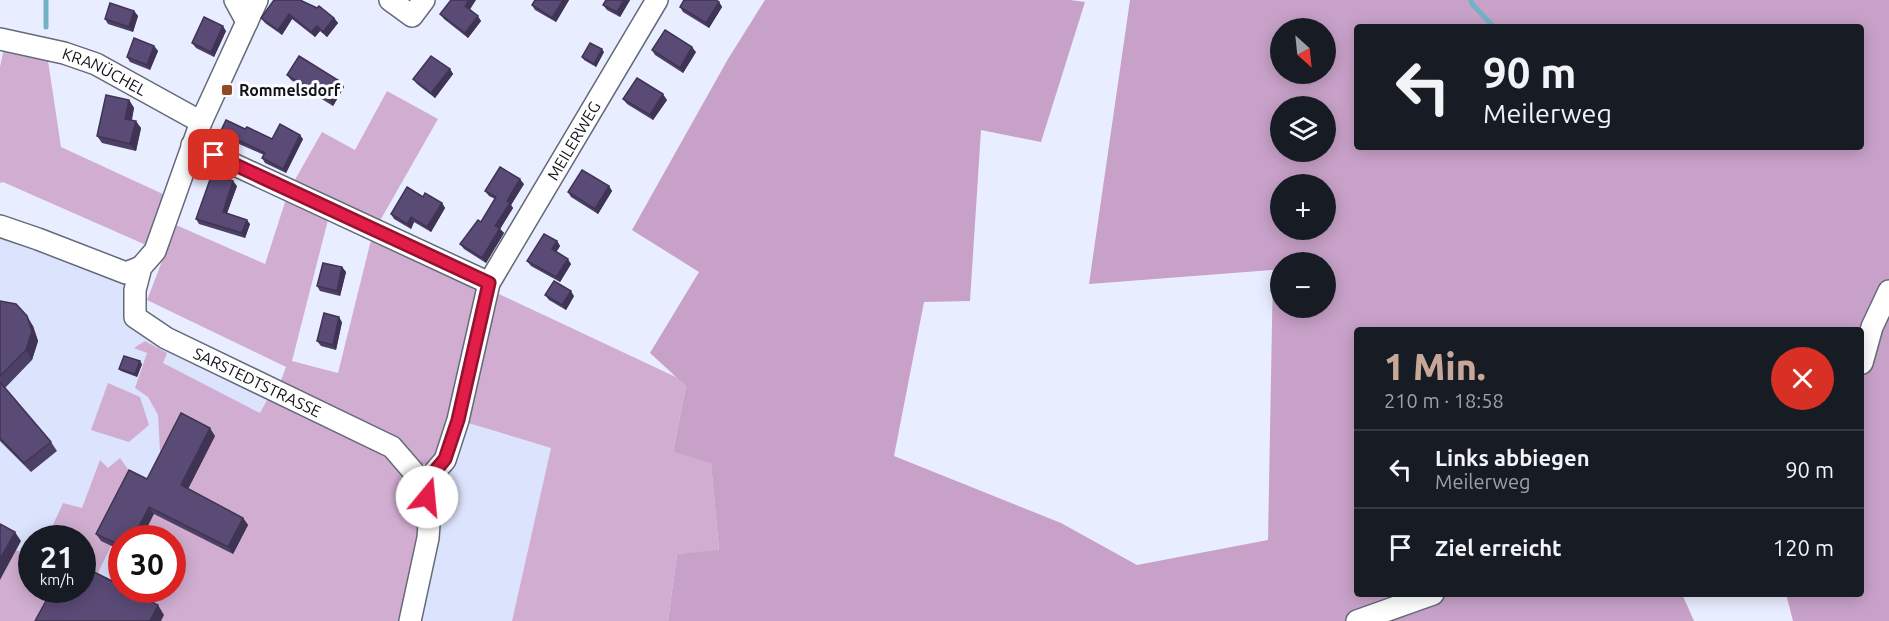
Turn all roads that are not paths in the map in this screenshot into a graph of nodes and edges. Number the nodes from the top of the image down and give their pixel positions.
1 (235, 0) edge
2 (257, 0) edge
3 (390, 0) edge
4 (424, 0) edge
5 (657, 0) edge
6 (247, 22) junction
7 (0, 39) edge
8 (201, 122) junction
9 (192, 145) junction
10 (0, 226) edge
11 (141, 267) junction
12 (489, 283) junction
13 (1889, 291) edge
14 (1864, 356) edge
15 (424, 484) junction
16 (1425, 597) edge
17 (410, 621) edge
18 (1357, 621) edge

1 - 6 street
2 - 6 street
3 - 4 street
5 - 12 street, MEILERWEG
6 - 8 street
7 - 8 street, KRANÜCHEL
8 - 9 street
9 - 11 street
9 - 12 street
10 - 11 street
11 - 15 street, SARSTEDTSTRASSE
12 - 15 street, MEILERWEG
13 - 14 street
15 - 17 street, SARSTEDTSTRASSE
16 - 18 street

